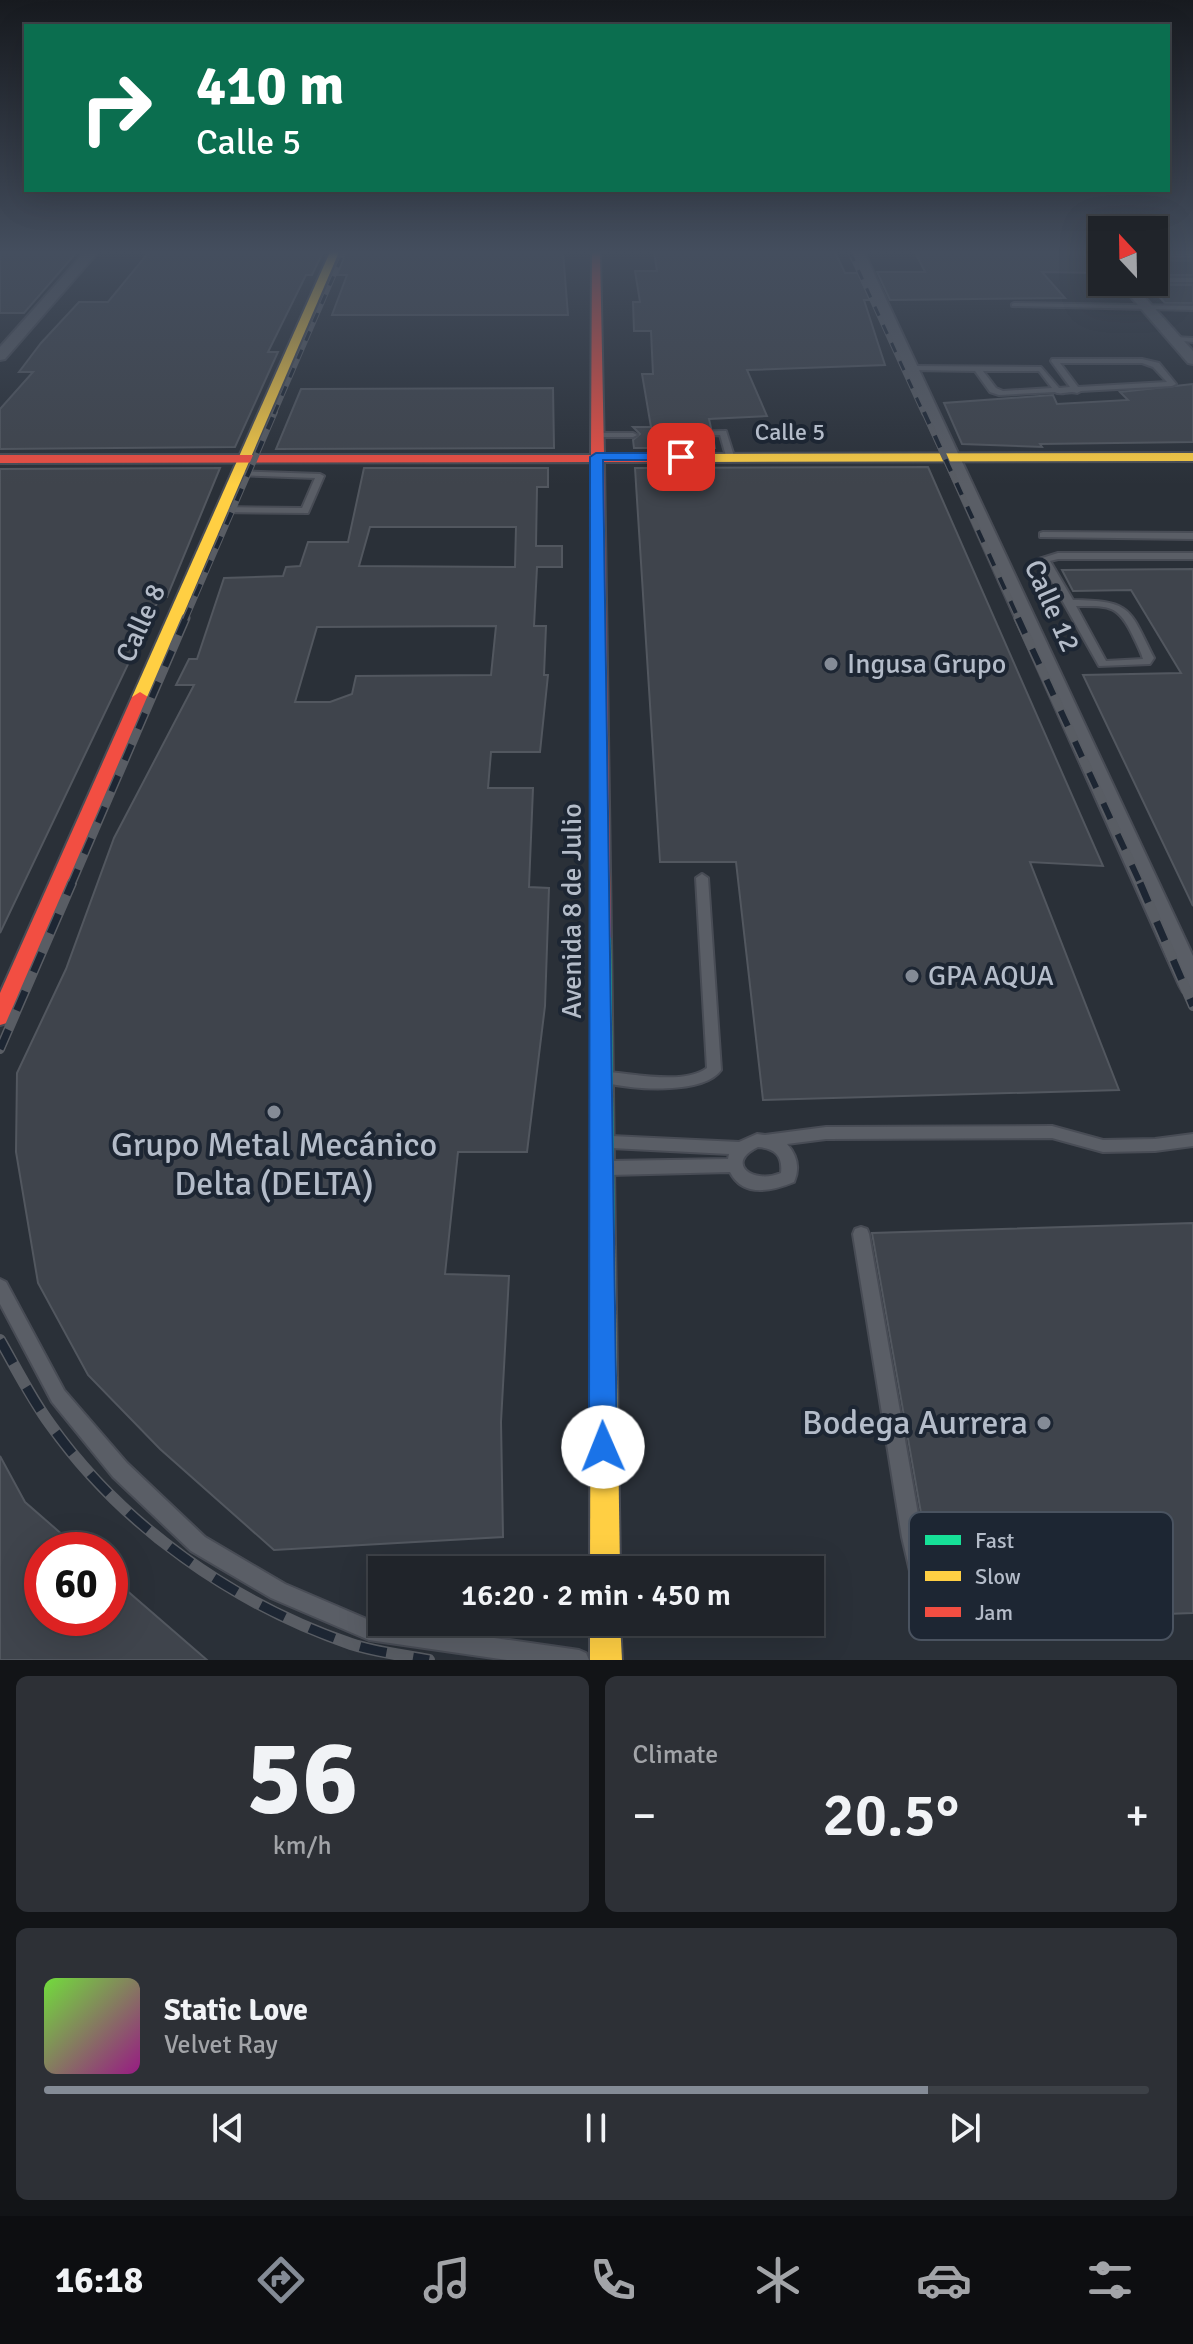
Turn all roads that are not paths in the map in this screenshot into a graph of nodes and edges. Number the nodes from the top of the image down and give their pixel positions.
1 (23, 329) edge
2 (301, 329) edge
3 (596, 329) edge
4 (894, 329) edge
5 (1166, 329) edge
6 (1175, 339) junction
7 (1193, 340) edge
8 (0, 356) edge
9 (1193, 360) edge
10 (912, 368) junction
11 (977, 368) junction
12 (1077, 391) junction
13 (1059, 392) junction
14 (668, 434) dead end
15 (678, 434) junction
16 (596, 435) junction
17 (633, 435) dead end
18 (730, 456) junction
19 (954, 456) junction
20 (596, 457) junction
21 (681, 457) junction
22 (1193, 457) edge
23 (0, 459) edge
24 (240, 466) junction
25 (220, 510) junction
26 (1043, 535) dead end
27 (1193, 536) edge
28 (1193, 556) edge
29 (1070, 603) junction
30 (702, 878) dead end
31 (1193, 985) edge
32 (0, 1017) edge
33 (601, 1078) junction
34 (768, 1140) junction
35 (1193, 1140) edge
36 (600, 1141) junction
37 (739, 1148) junction
38 (735, 1165) junction
39 (600, 1169) junction
40 (861, 1234) dead end
41 (0, 1287) edge
42 (909, 1519) edge
43 (605, 1556) edge
44 (605, 1636) edge
45 (579, 1660) edge
46 (606, 1660) edge

1 - 8 street
2 - 24 street, Calle 8
3 - 16 street, Avenida 8 de Julio
4 - 10 street, Calle 12
5 - 6 street
6 - 7 lane
6 - 9 street
10 - 11 lane
10 - 19 street, Calle 12
11 - 13 lane
11 - 13 lane
12 - 12 lane
12 - 13 lane
14 - 15 lane
15 - 18 lane
15 - 21 lane
16 - 17 lane
16 - 20 street, Avenida 8 de Julio
18 - 19 street, Calle 5
18 - 21 street, Calle 5
19 - 22 street, Calle 5
19 - 31 street, Calle 12
20 - 21 street, Calle 5
20 - 24 street, Calle 5
20 - 33 street, Avenida 8 de Julio
23 - 24 street, Calle 5
24 - 25 street, Calle 8
24 - 25 lane
25 - 32 street, Calle 8
26 - 27 lane
28 - 29 lane
29 - 29 lane
30 - 33 lane
33 - 36 street, Avenida 8 de Julio
34 - 35 lane
34 - 37 lane
34 - 38 lane
36 - 37 lane
36 - 39 street, Avenida 8 de Julio
37 - 38 lane
38 - 39 lane
39 - 43 street, Avenida 8 de Julio
40 - 42 lane
41 - 45 lane
44 - 46 street

